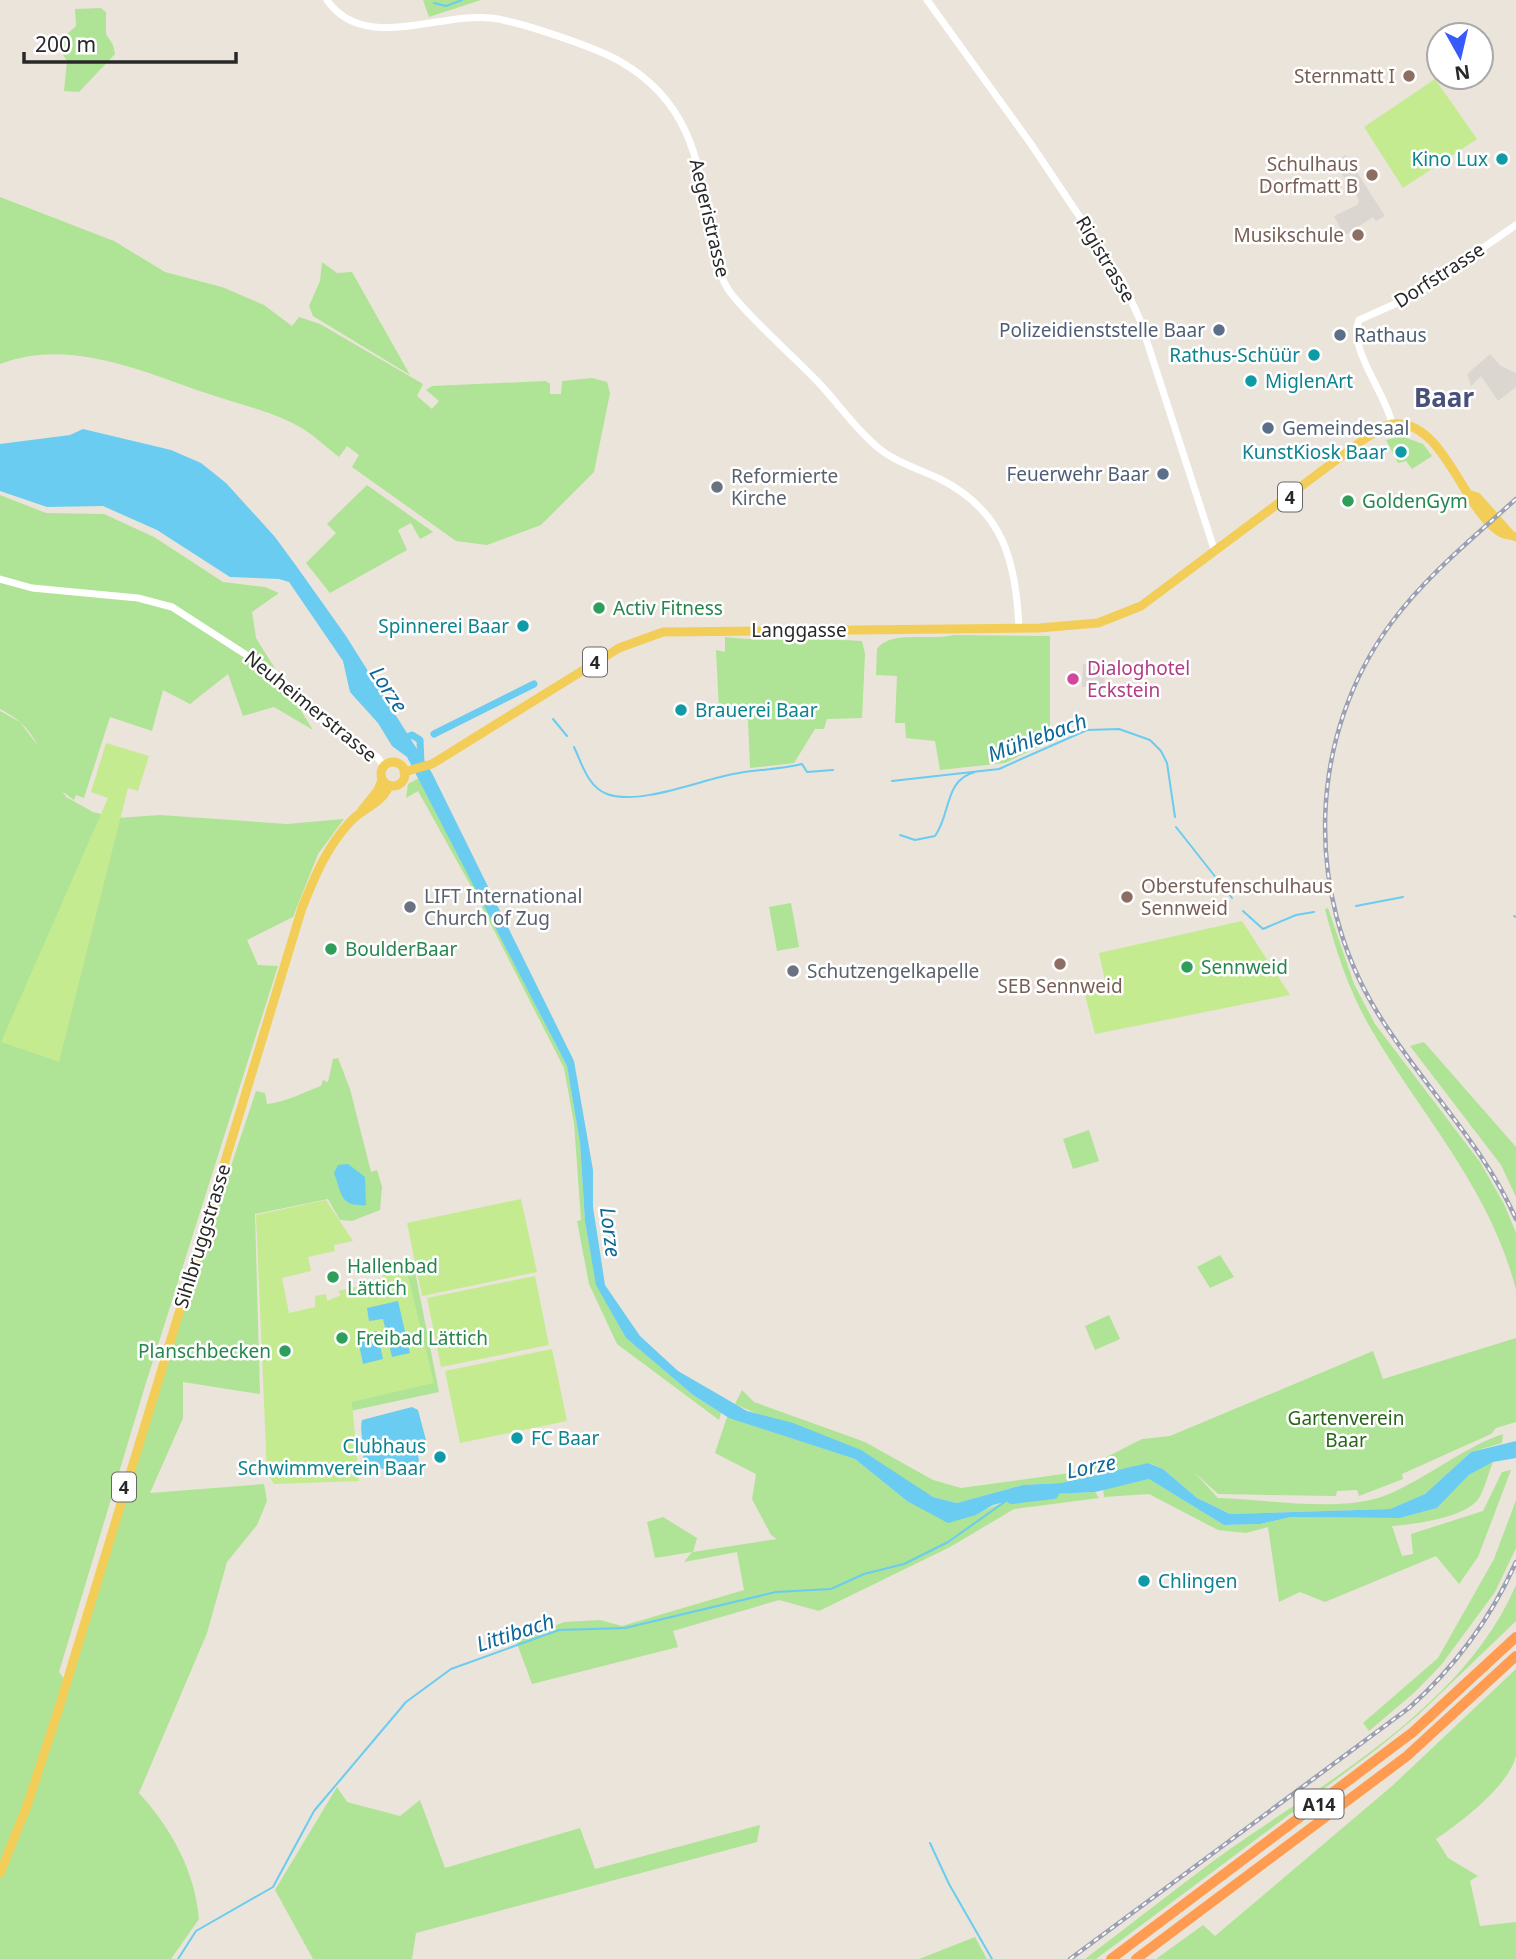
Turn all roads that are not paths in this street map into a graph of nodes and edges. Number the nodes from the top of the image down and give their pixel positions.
1 (327, 0) edge
2 (927, 0) edge
3 (1516, 225) edge
4 (1392, 424) junction
5 (1514, 536) edge
6 (1213, 554) junction
7 (0, 579) edge
8 (1019, 628) junction
9 (384, 766) junction
10 (408, 771) junction
11 (386, 783) junction
12 (1516, 1637) edge
13 (1516, 1656) edge
14 (0, 1873) edge
15 (1111, 1959) edge
16 (1136, 1959) edge

1 - 8 street, Aegeristrasse
2 - 6 street, Rigistrasse
3 - 4 street, Dorfstrasse
4 - 5 main road
4 - 6 main road, 4
6 - 8 main road, Langgasse / 4
7 - 9 street, Neuheimerstrasse
8 - 10 main road, Langgasse / 4
9 - 10 main road
9 - 11 main road
10 - 11 main road
11 - 14 main road, Sihlbruggstrasse / 4
12 - 15 highway, A14
13 - 16 highway, A14

